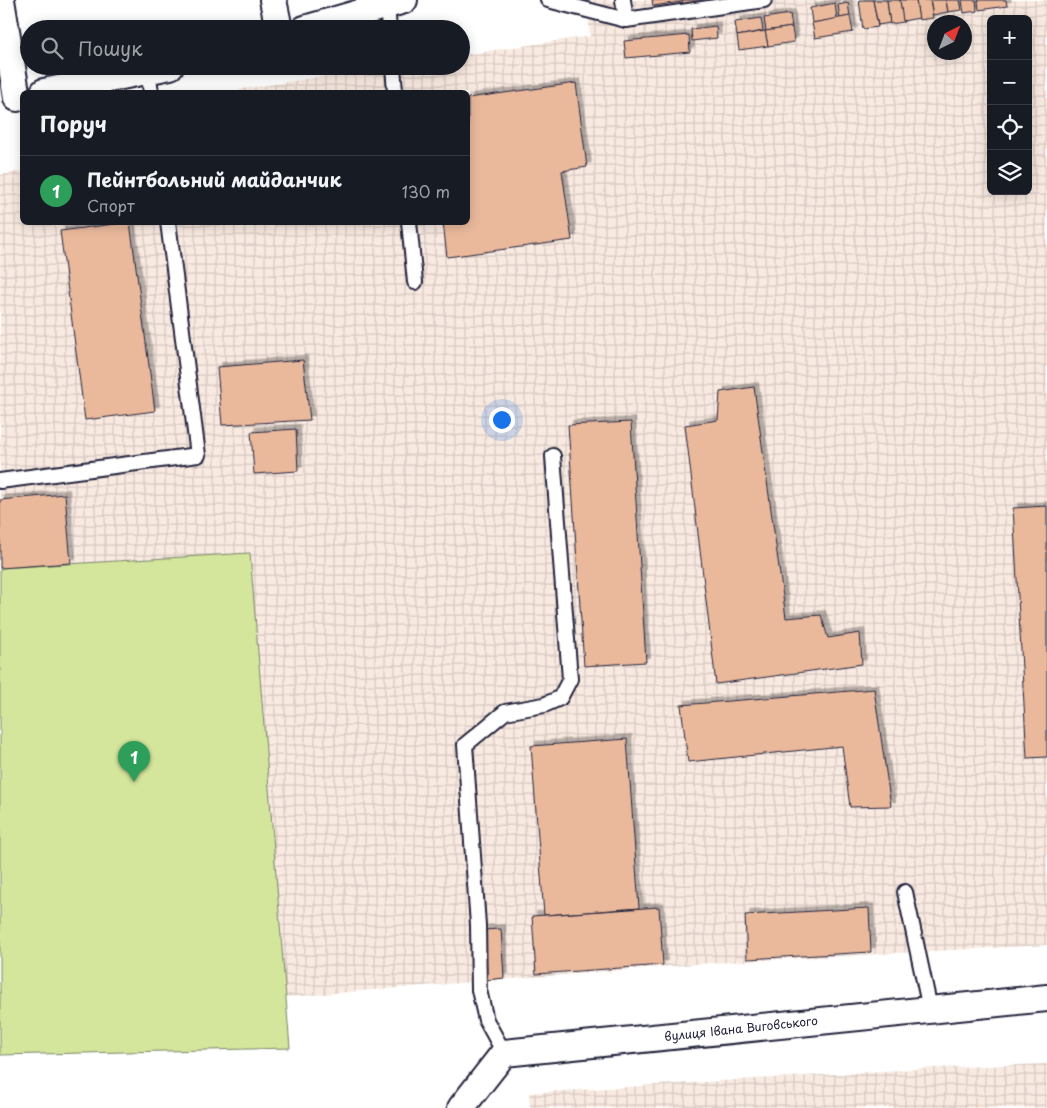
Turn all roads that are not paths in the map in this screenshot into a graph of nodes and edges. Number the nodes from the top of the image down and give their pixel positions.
1 (1, 0) edge
2 (273, 0) edge
3 (548, 0) edge
4 (623, 0) edge
5 (764, 0) edge
6 (393, 11) edge
7 (277, 20) edge
8 (349, 20) edge
9 (626, 20) junction
10 (394, 75) edge
11 (156, 77) edge
12 (59, 90) edge
13 (395, 90) edge
14 (13, 98) edge
15 (168, 225) edge
16 (409, 225) edge
17 (415, 282) dead end
18 (553, 456) dead end
19 (0, 481) edge
20 (905, 892) dead end
21 (1047, 998) edge
22 (930, 1009) junction
23 (504, 1053) junction
24 (461, 1108) edge

1 - 14 street
2 - 7 street
3 - 9 lane
4 - 9 lane
5 - 9 lane
6 - 8 street
10 - 13 lane
11 - 12 street
15 - 19 lane
16 - 17 lane
18 - 23 lane
20 - 22 lane
21 - 22 street, вулиця Івана Виговського
22 - 23 street, вулиця Івана Виговського
23 - 24 street

